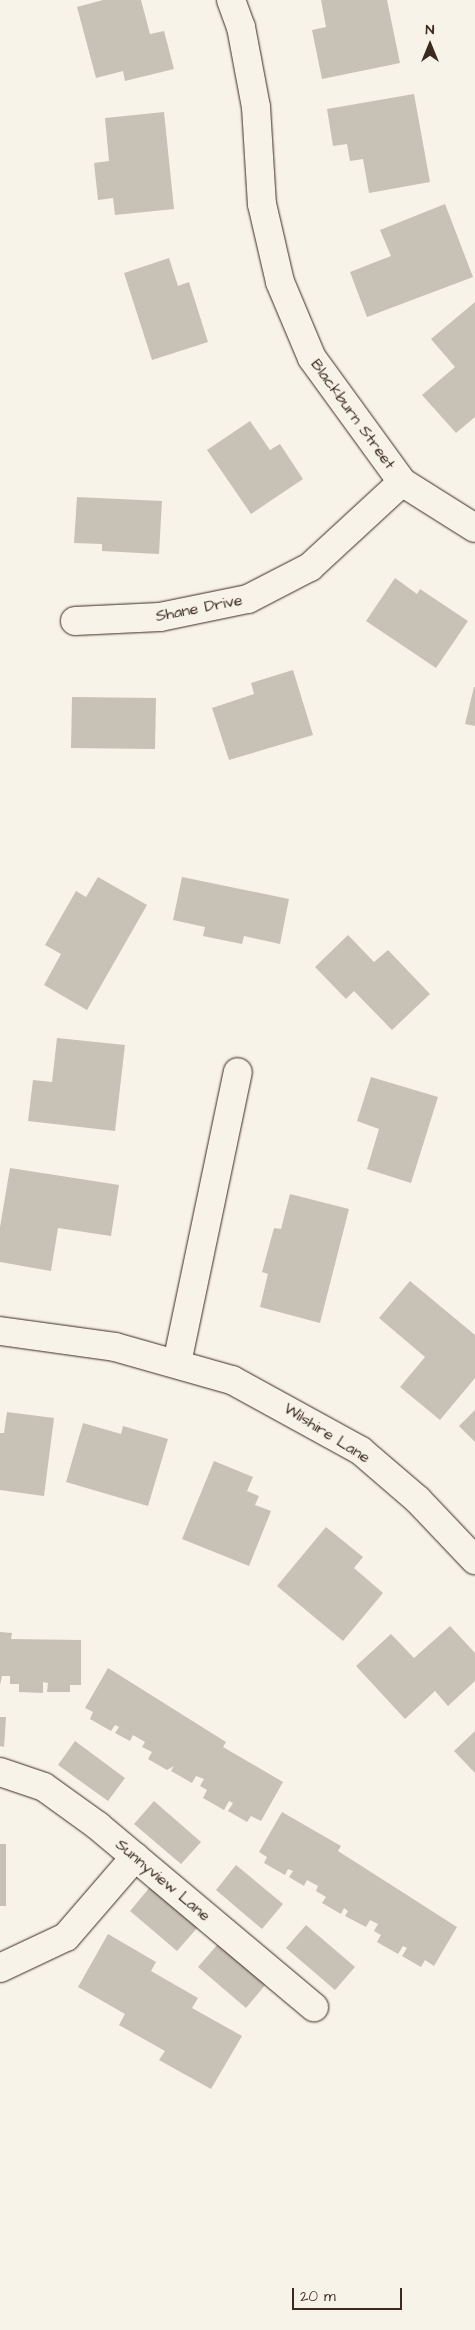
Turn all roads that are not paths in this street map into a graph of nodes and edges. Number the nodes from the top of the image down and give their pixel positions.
1 (231, 0) edge
2 (402, 482) junction
3 (475, 528) edge
4 (75, 621) dead end
5 (238, 1072) dead end
6 (0, 1331) edge
7 (177, 1363) junction
8 (475, 1560) edge
9 (0, 1772) edge
10 (135, 1857) junction
11 (0, 1968) edge
12 (314, 2007) dead end

1 - 2 street, Blackburn Street
2 - 3 street, Blackburn Street
2 - 4 street, Shane Drive
5 - 7 street
6 - 7 street, Wilshire Lane
7 - 8 street, Wilshire Lane
9 - 10 street, Sunnyview Lane
10 - 11 street
10 - 12 street, Sunnyview Lane

